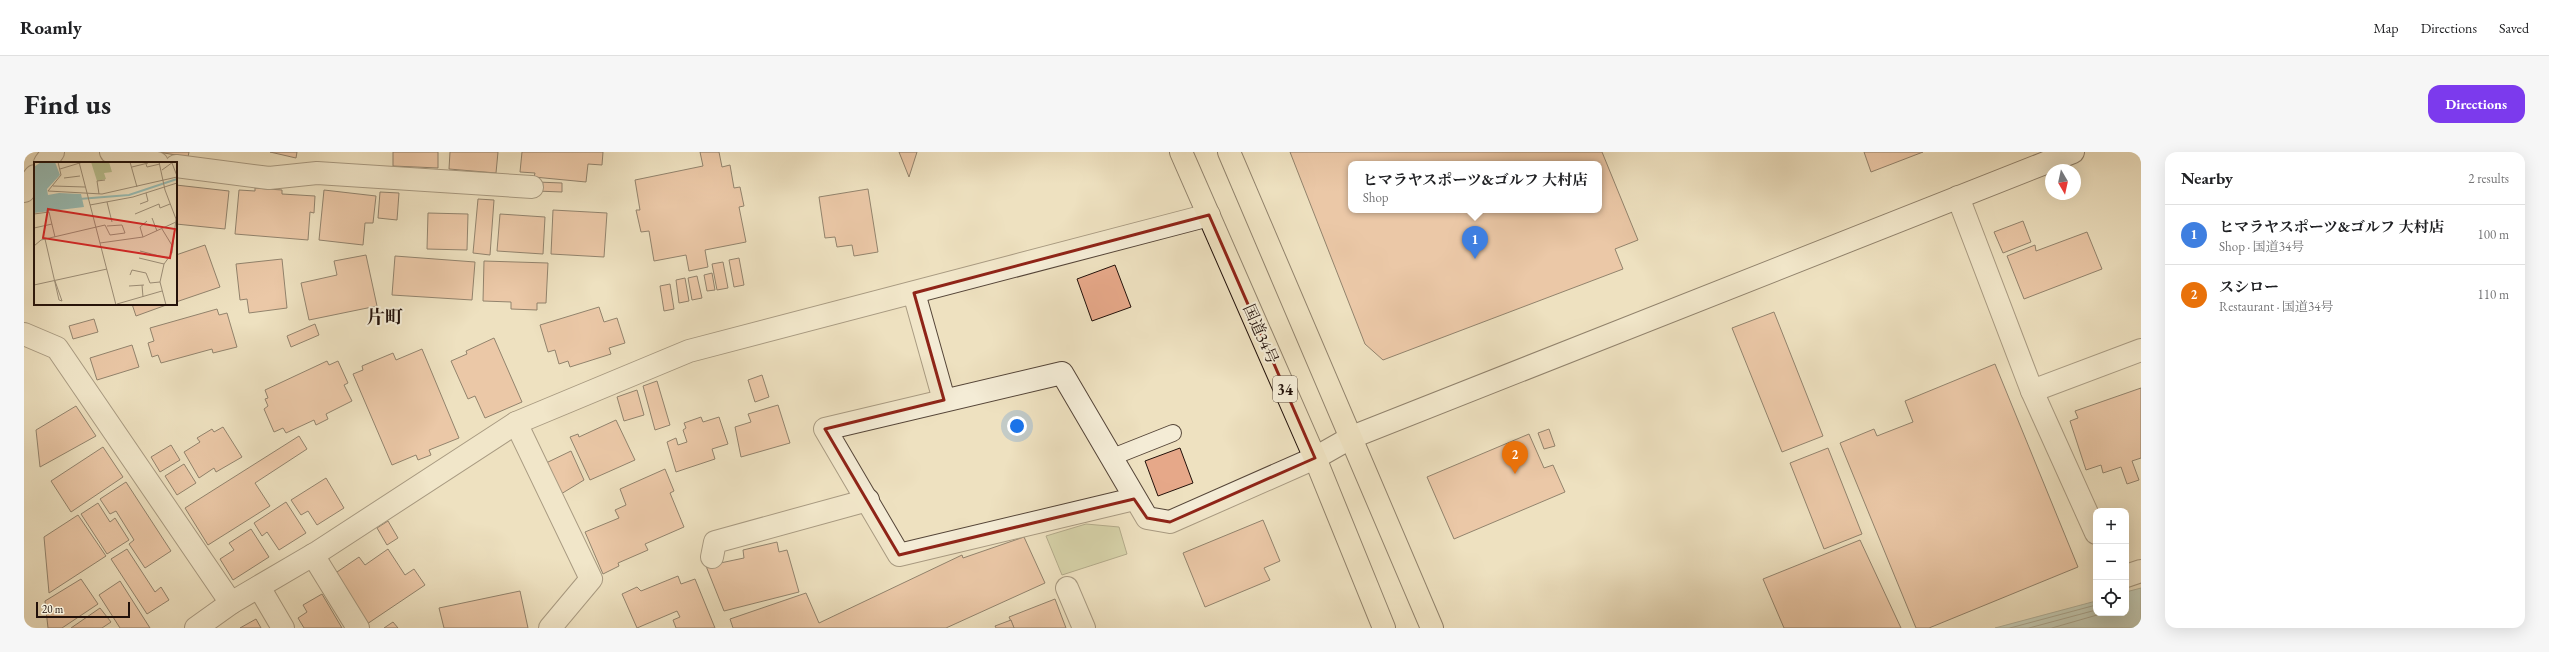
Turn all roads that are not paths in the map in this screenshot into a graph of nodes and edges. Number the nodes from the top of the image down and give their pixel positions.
1 (53, 152) edge
2 (111, 152) edge
3 (1181, 152) edge
4 (1229, 152) edge
5 (2073, 152) edge
6 (46, 162) edge
7 (151, 162) edge
8 (177, 166) edge
9 (34, 177) edge
10 (532, 187) dead end
11 (24, 191) edge
12 (1958, 197) junction
13 (1209, 216) junction
14 (914, 293) junction
15 (24, 334) edge
16 (2141, 350) edge
17 (2032, 391) junction
18 (944, 400) junction
19 (516, 423) junction
20 (1173, 434) dead end
21 (1352, 438) junction
22 (1110, 458) junction
23 (1315, 458) junction
24 (1134, 499) junction
25 (868, 500) junction
26 (2093, 526) edge
27 (313, 555) junction
28 (712, 557) dead end
29 (2141, 572) edge
30 (2129, 575) edge
31 (259, 587) junction
32 (1067, 588) dead end
33 (231, 603) junction
34 (196, 628) edge
35 (283, 628) edge
36 (358, 628) edge
37 (550, 628) edge
38 (1084, 628) edge
39 (1384, 628) edge
40 (1432, 628) edge

1 - 6 street
2 - 7 street
3 - 13 highway, 国道34号 / 34
4 - 21 highway
5 - 12 street
8 - 10 street
9 - 11 street
12 - 17 street
12 - 21 street
13 - 14 street
13 - 23 highway, 国道34号 / 34
14 - 18 street
14 - 19 street
15 - 33 street
16 - 17 street
17 - 26 street
18 - 22 street
18 - 25 street
19 - 27 street
19 - 37 street
20 - 22 lane
21 - 23 street
21 - 40 highway
22 - 24 street
23 - 24 street
23 - 39 highway, 国道34号 / 34
24 - 25 street
25 - 28 street
27 - 31 street
27 - 36 street
29 - 30 street
31 - 33 street
31 - 35 street
32 - 38 street
33 - 34 street

